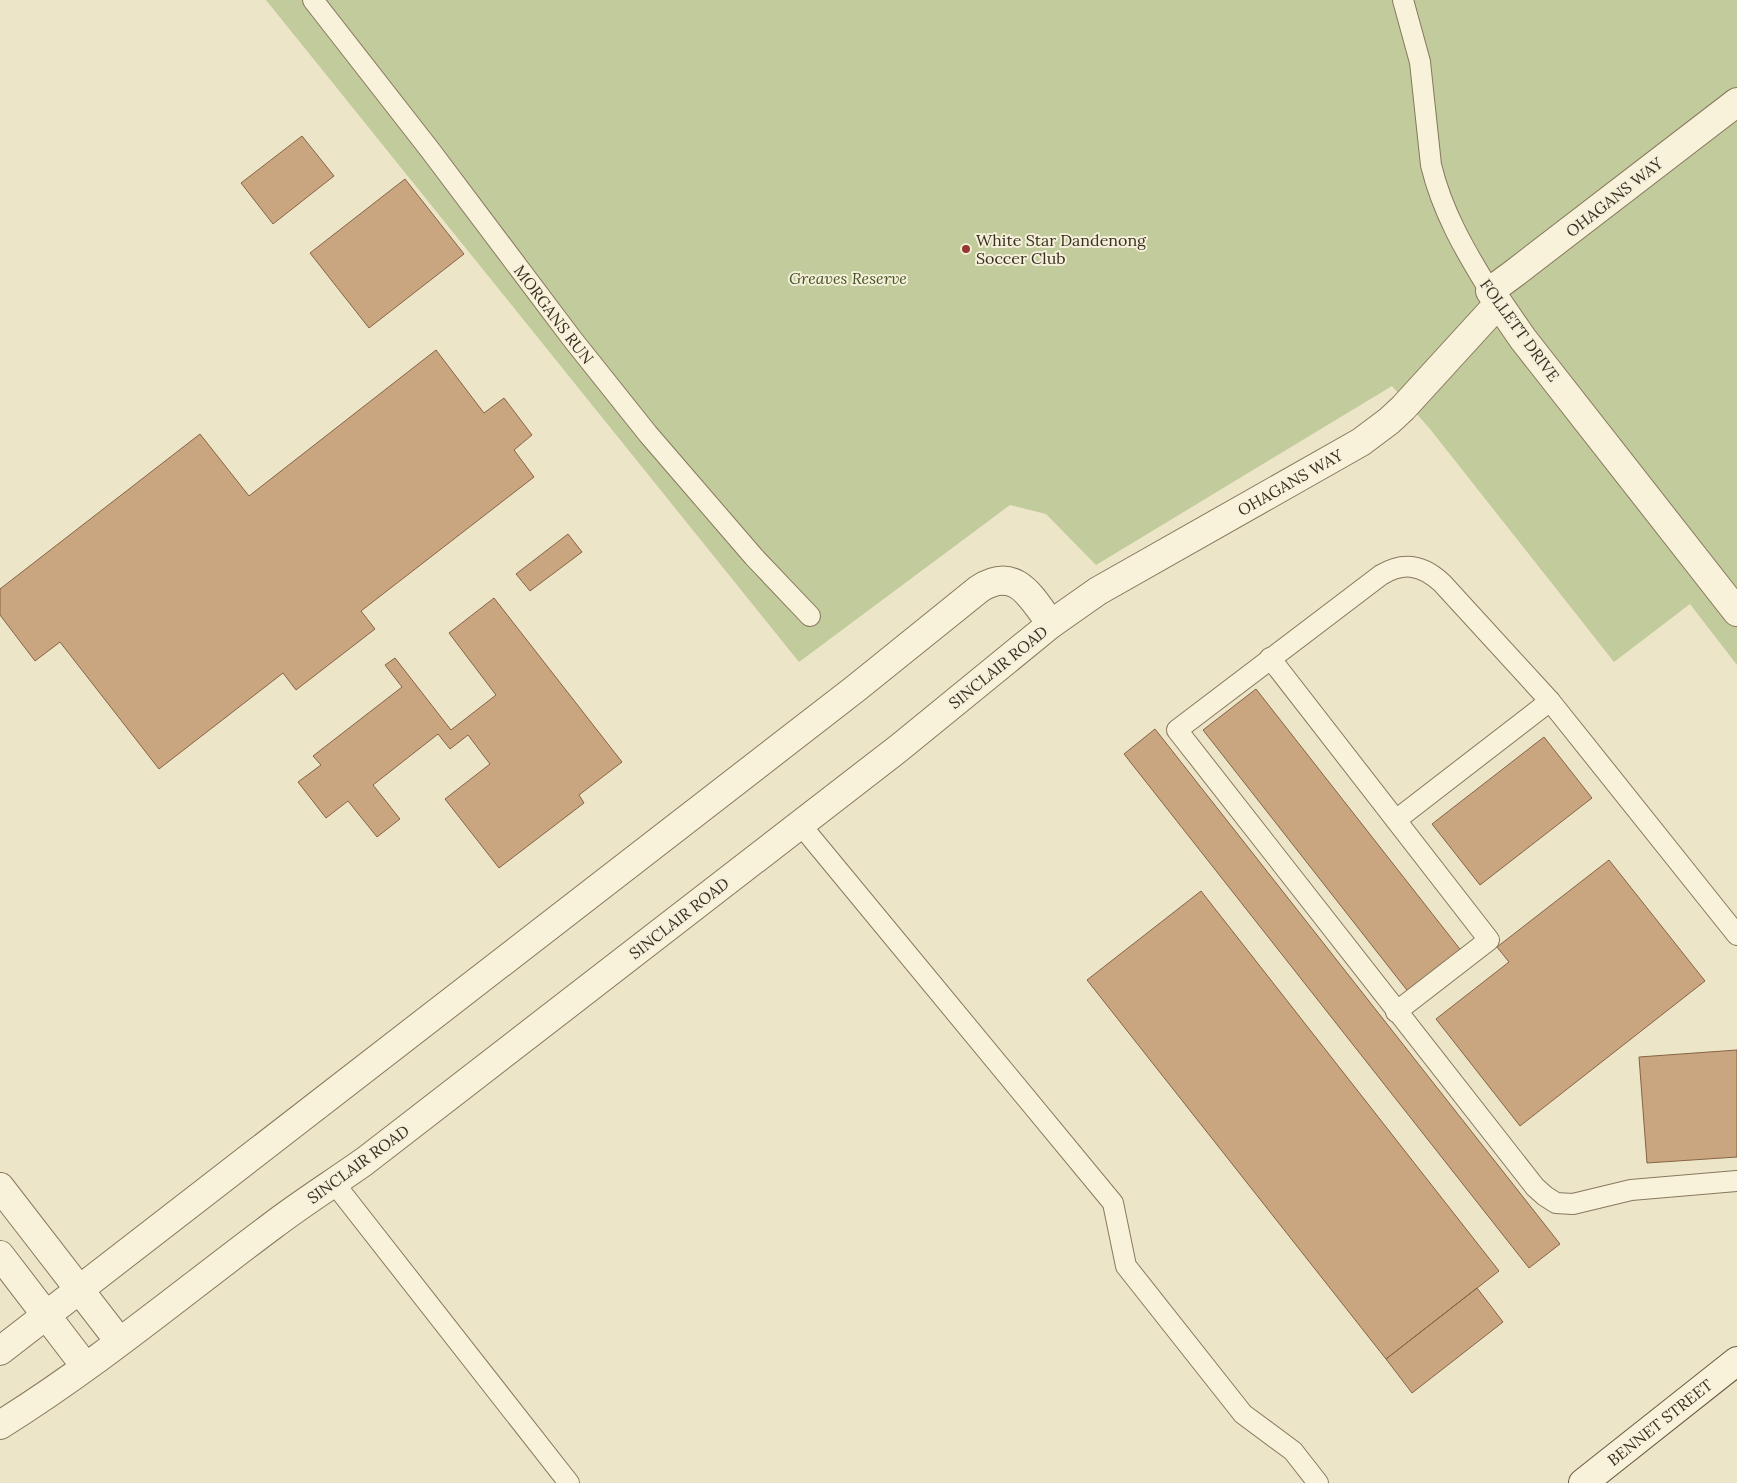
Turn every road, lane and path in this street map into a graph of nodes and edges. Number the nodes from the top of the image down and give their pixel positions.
1 (313, 0) edge
2 (1403, 0) edge
3 (1737, 102) edge
4 (1494, 297) junction
5 (1737, 612) edge
6 (810, 616) dead end
7 (1051, 624) junction
8 (1270, 658) junction
9 (1550, 701) junction
10 (1396, 820) junction
11 (800, 824) junction
12 (1737, 935) edge
13 (1396, 1012) junction
14 (1737, 1181) edge
15 (334, 1183) junction
16 (0, 1187) edge
17 (0, 1255) edge
18 (80, 1289) junction
19 (46, 1315) junction
20 (119, 1341) junction
21 (0, 1351) edge
22 (1737, 1361) edge
23 (85, 1366) junction
24 (0, 1425) edge
25 (569, 1483) edge
26 (1318, 1483) edge
27 (1583, 1483) edge

1 - 6 lane, MORGANS RUN
2 - 4 lane, FOLLETT DRIVE
3 - 4 street, OHAGANS WAY
4 - 5 street, FOLLETT DRIVE
4 - 7 street, OHAGANS WAY
7 - 11 street, SINCLAIR ROAD
7 - 18 street, SINCLAIR ROAD
8 - 9 lane
8 - 10 lane
8 - 13 lane
9 - 10 lane
9 - 12 lane
10 - 13 lane
11 - 15 street, SINCLAIR ROAD
11 - 26 lane
13 - 14 lane
15 - 20 street, SINCLAIR ROAD
15 - 25 lane
16 - 18 street
17 - 19 street
18 - 19 street, SINCLAIR ROAD
18 - 20 street
19 - 21 street, SINCLAIR ROAD
19 - 23 street
20 - 23 street, SINCLAIR ROAD
22 - 27 street, BENNET STREET
23 - 24 street, SINCLAIR ROAD

